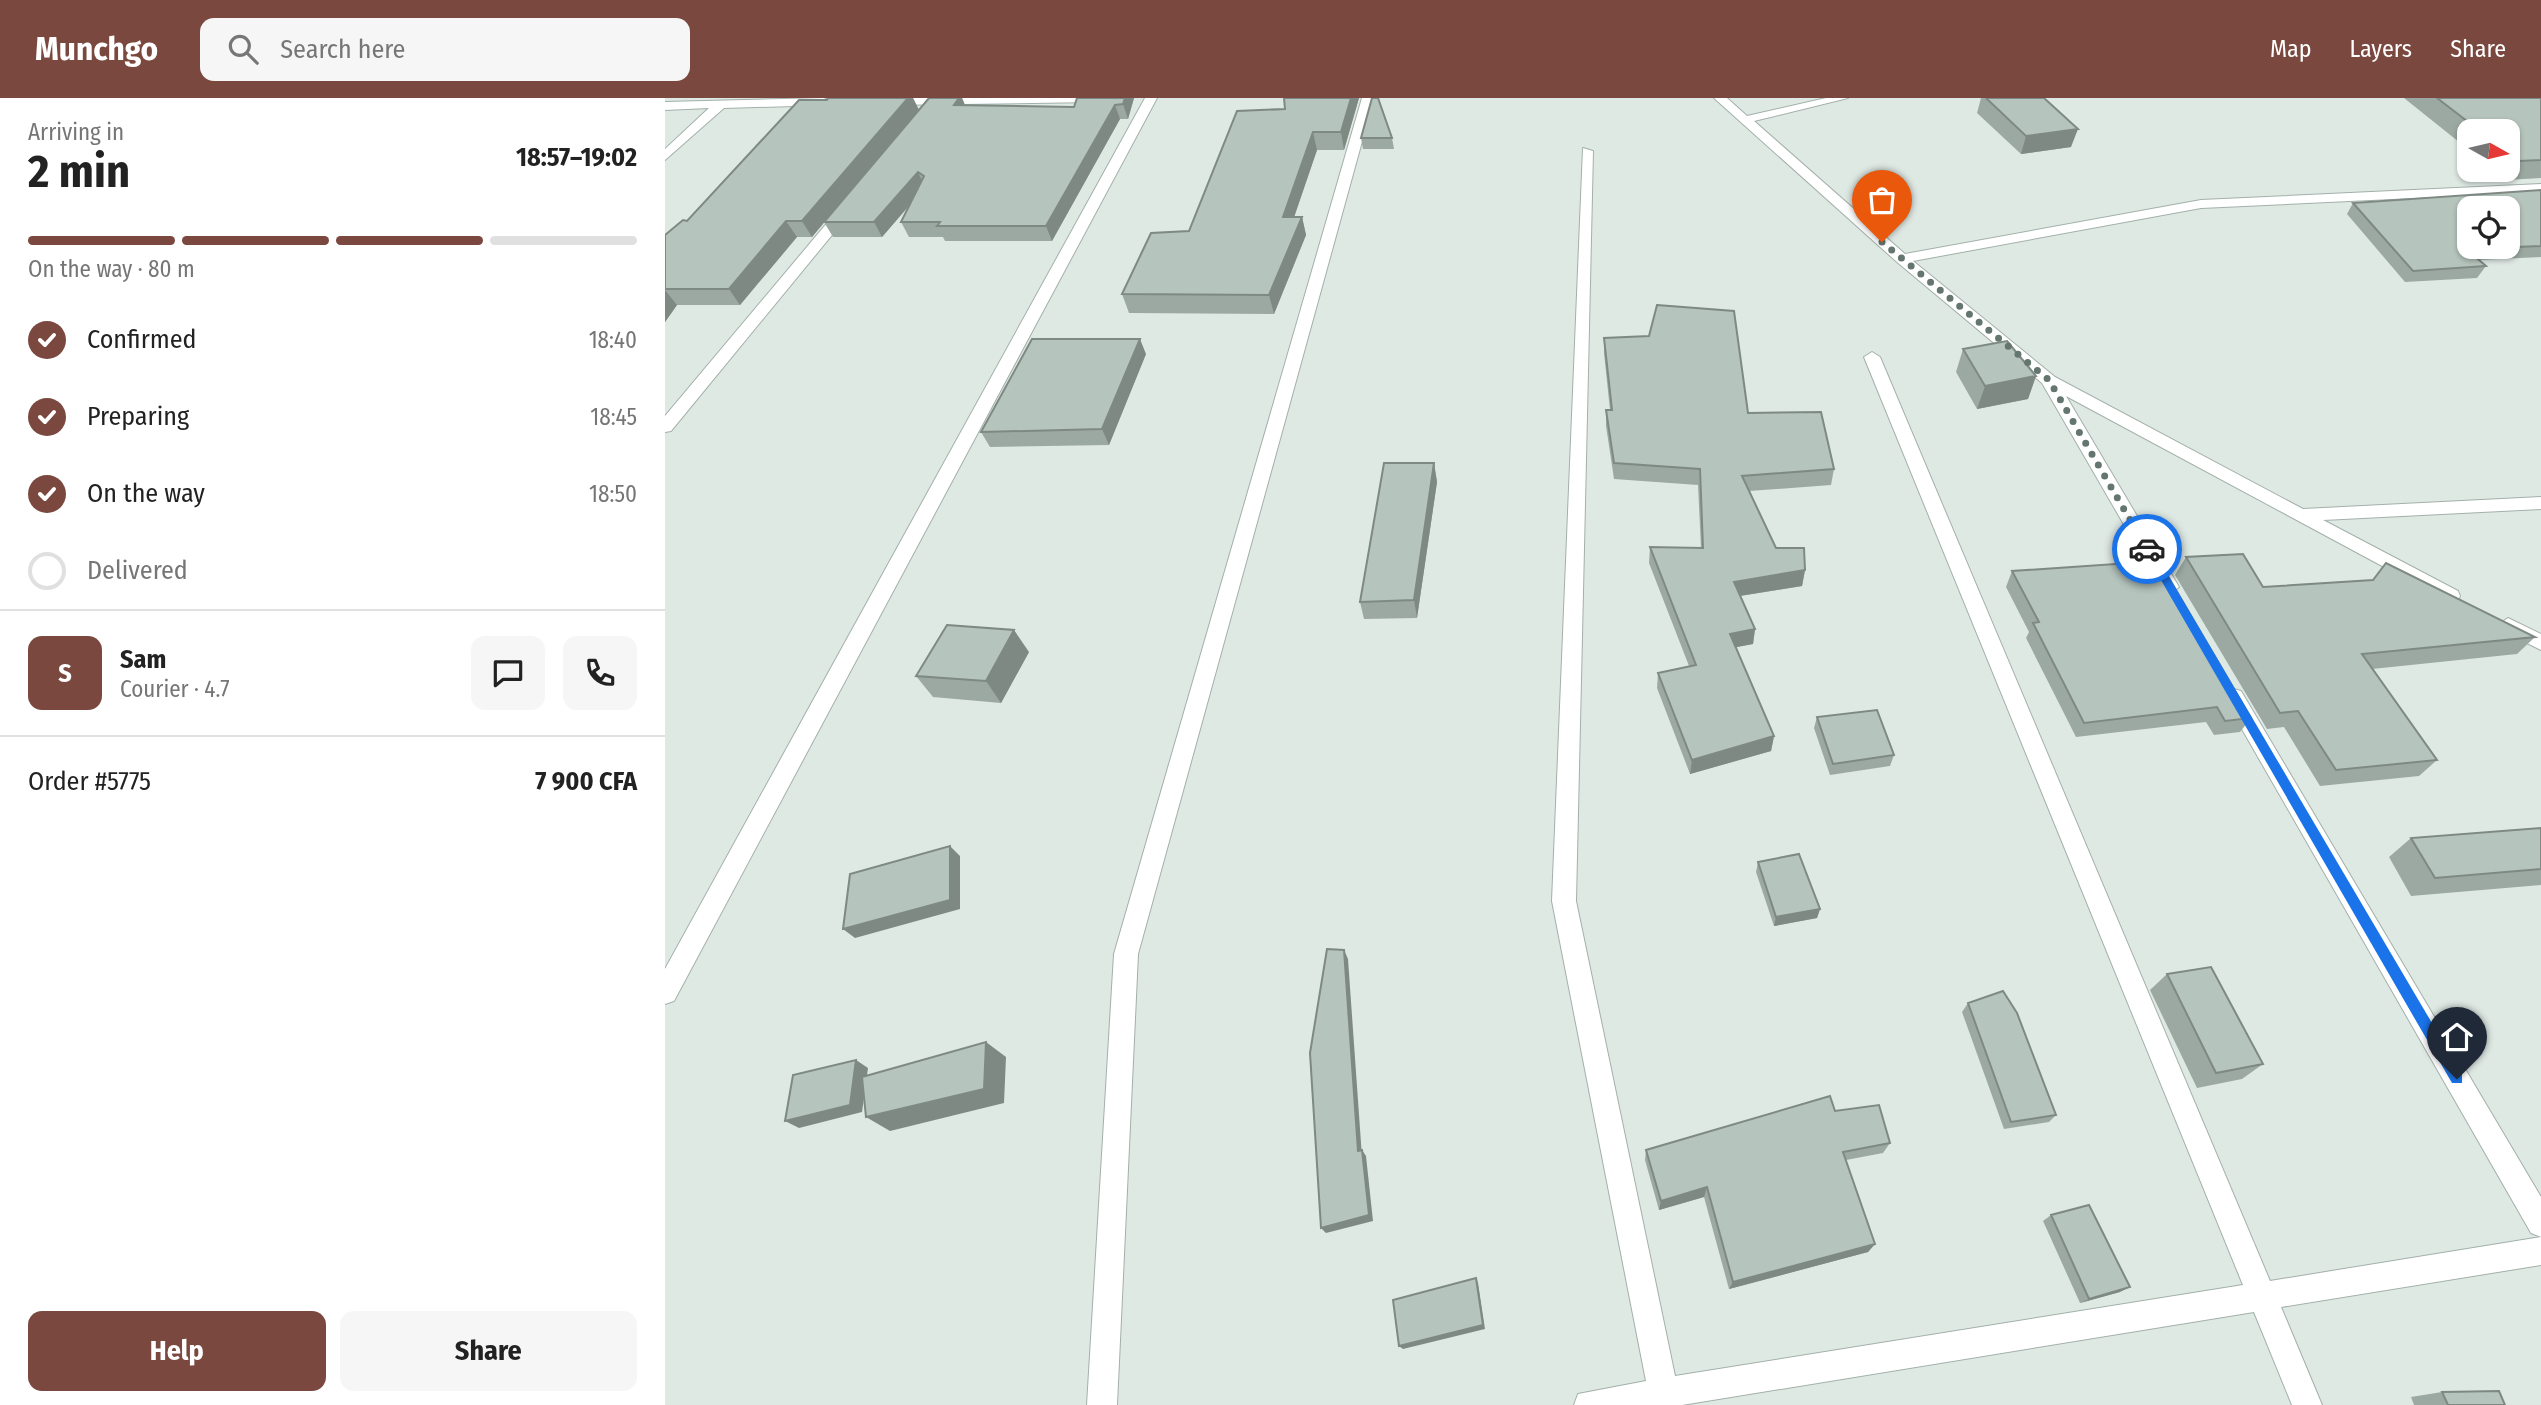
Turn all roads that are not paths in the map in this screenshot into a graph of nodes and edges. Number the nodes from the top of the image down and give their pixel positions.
1 (1096, 98) edge
2 (1151, 98) edge
3 (1368, 98) edge
4 (1720, 98) edge
5 (1842, 98) edge
6 (842, 102) edge
7 (869, 102) edge
8 (721, 104) junction
9 (665, 106) edge
10 (1744, 120) junction
11 (1587, 151) dead end
12 (665, 156) edge
13 (2541, 188) edge
14 (857, 195) edge
15 (1902, 260) junction
16 (1872, 357) dead end
17 (2049, 380) junction
18 (665, 427) edge
19 (2541, 503) edge
20 (2296, 515) junction
21 (2467, 604) edge
22 (2183, 609) edge
23 (2492, 617) edge
24 (2541, 643) edge
25 (2225, 681) edge
26 (665, 993) edge
27 (2541, 1223) edge
28 (2541, 1251) edge
29 (2262, 1297) junction
30 (1665, 1399) edge
31 (1102, 1405) edge
32 (1589, 1405) edge
33 (2307, 1405) edge

1 - 7 street
2 - 26 street
3 - 31 street
4 - 10 street
5 - 10 street
6 - 8 street
8 - 9 street
8 - 12 street
10 - 15 street
11 - 30 street
13 - 15 street
14 - 18 street
15 - 17 street
16 - 29 street
17 - 20 street
17 - 22 street
19 - 20 street
20 - 21 street
23 - 24 street
25 - 27 street
28 - 29 street
29 - 30 street
29 - 33 street
30 - 32 street

